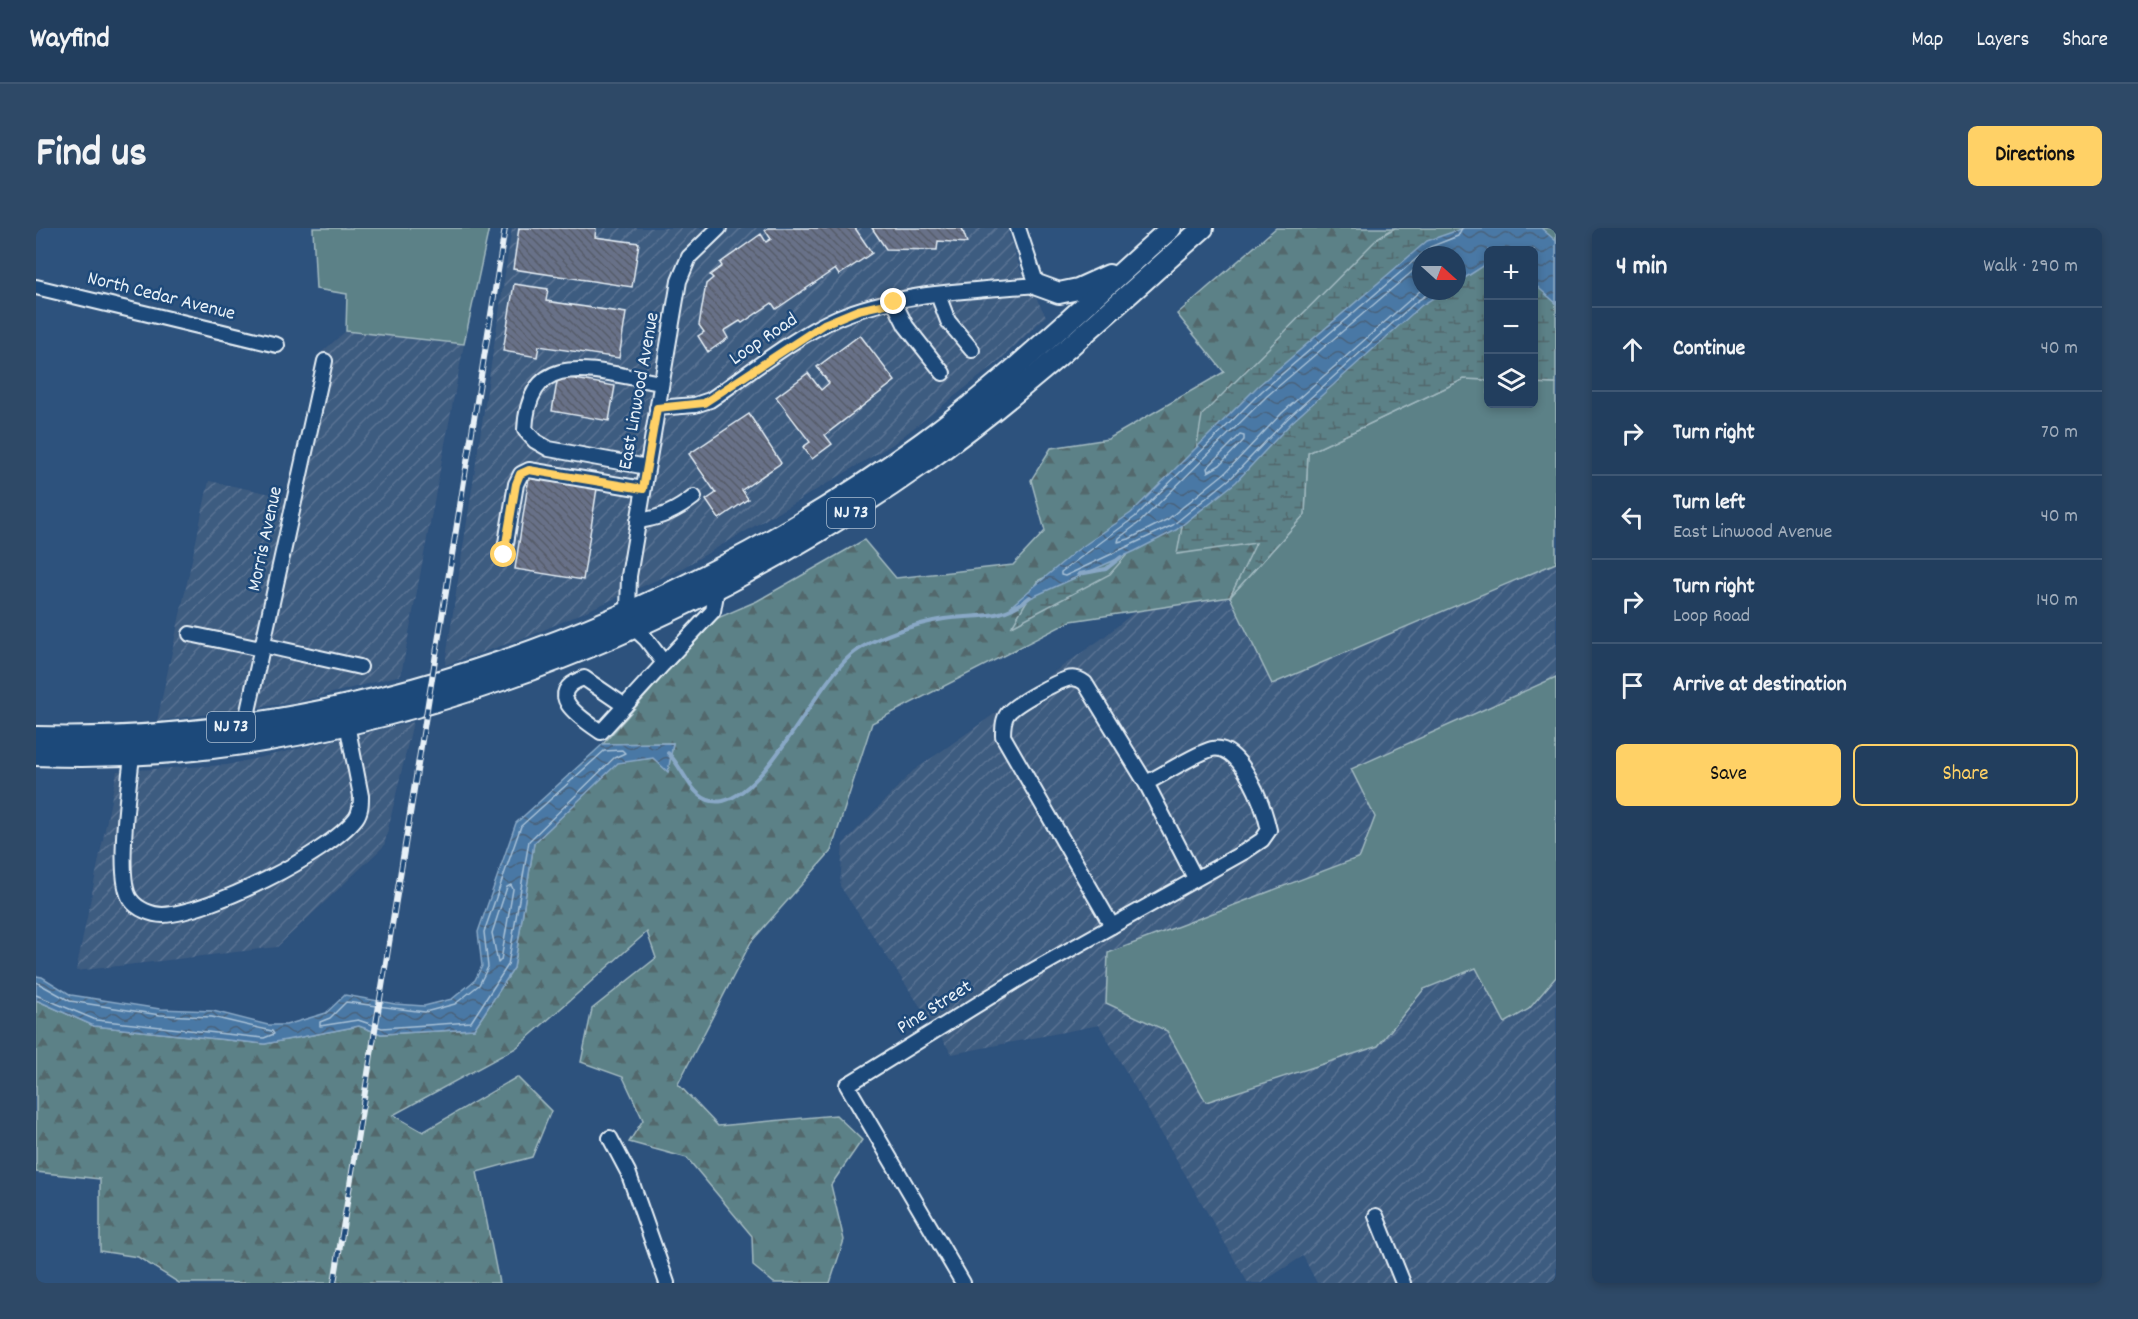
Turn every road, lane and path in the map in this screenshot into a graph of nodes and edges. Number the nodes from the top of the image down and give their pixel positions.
1 (719, 228) edge
2 (1018, 228) edge
3 (1171, 228) edge
4 (1203, 228) edge
5 (1142, 254) junction
6 (1037, 285) junction
7 (36, 286) edge
8 (938, 295) junction
9 (894, 302) junction
10 (277, 345) dead end
11 (972, 350) dead end
12 (325, 361) dead end
13 (943, 373) dead end
14 (661, 383) junction
15 (657, 408) junction
16 (647, 467) junction
17 (643, 489) junction
18 (694, 497) dead end
19 (638, 521) junction
20 (504, 555) dead end
21 (717, 589) junction
22 (631, 619) junction
23 (190, 634) dead end
24 (262, 647) junction
25 (663, 663) junction
26 (360, 667) dead end
27 (625, 706) dead end
28 (347, 724) junction
29 (245, 725) junction
30 (36, 737) edge
31 (36, 755) edge
32 (132, 756) junction
33 (1146, 783) junction
34 (1195, 878) junction
35 (1112, 926) junction
36 (610, 1138) dead end
37 (1376, 1216) dead end
38 (667, 1283) edge
39 (963, 1283) edge
40 (1403, 1283) edge

1 - 14 street, East Linwood Avenue
2 - 6 street
3 - 5 highway, NJ 73
4 - 21 highway, NJ 73
5 - 6 highway
5 - 22 highway, NJ 73
6 - 8 street, Loop Road
7 - 10 street, North Cedar Avenue
8 - 9 street, Loop Road
8 - 11 street
9 - 13 street
9 - 15 street, Loop Road
12 - 24 street, Morris Avenue
14 - 15 street, East Linwood Avenue
14 - 16 street
15 - 16 street, East Linwood Avenue
16 - 17 street, East Linwood Avenue
17 - 19 street, East Linwood Avenue
17 - 20 street
18 - 19 street
19 - 22 street, East Linwood Avenue
21 - 22 highway, NJ 73
21 - 25 street
22 - 25 street
22 - 28 highway, NJ 73
22 - 29 highway, NJ 73
23 - 24 street
24 - 26 street
24 - 29 street, Morris Avenue
25 - 27 street
28 - 32 highway, NJ 73
28 - 32 street
29 - 30 highway, NJ 73
31 - 32 highway, NJ 73
33 - 34 street
33 - 34 street, Pine Street
33 - 35 street
34 - 35 street, Pine Street
35 - 39 street, Pine Street
36 - 38 street
37 - 40 street

